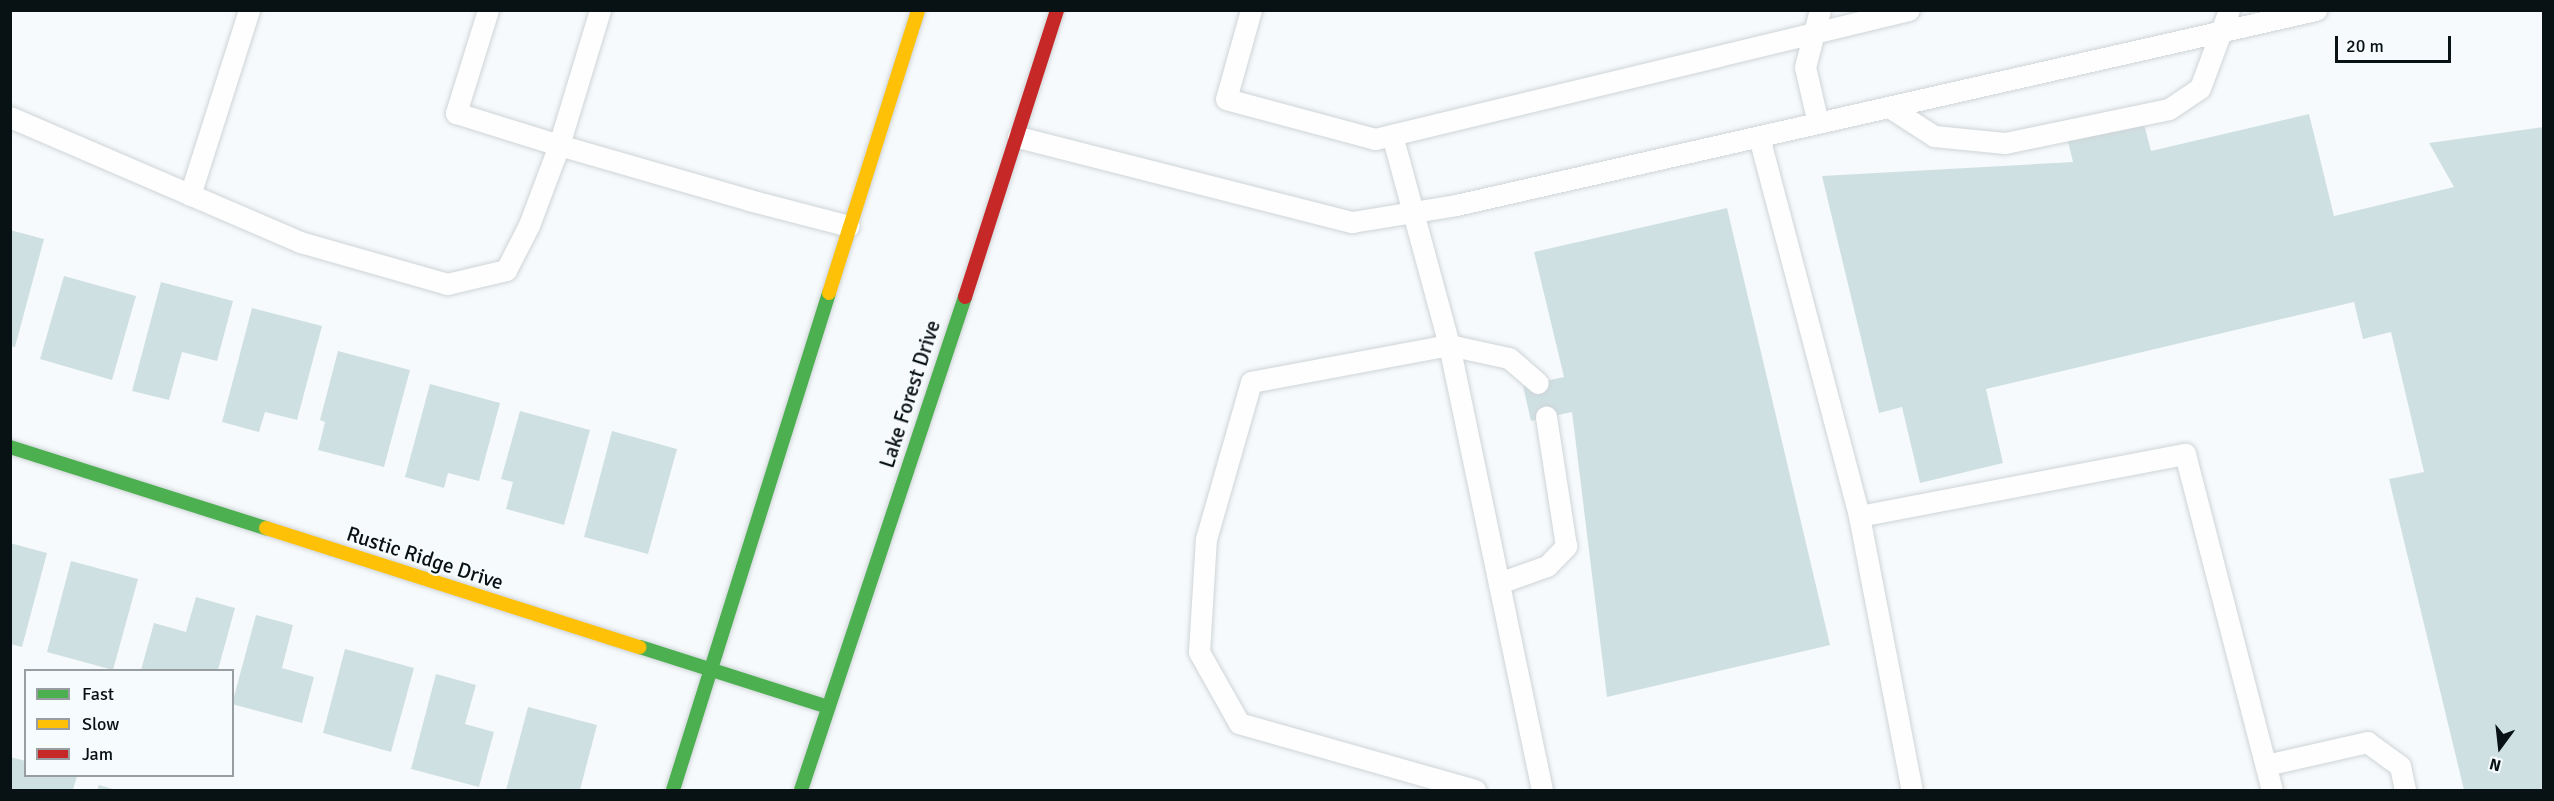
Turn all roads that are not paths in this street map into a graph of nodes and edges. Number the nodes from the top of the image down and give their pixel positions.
1 (249, 10) edge
2 (488, 10) edge
3 (600, 10) edge
4 (918, 10) edge
5 (1057, 10) edge
6 (1251, 10) edge
7 (1820, 10) edge
8 (1908, 10) edge
9 (2229, 10) edge
10 (2316, 10) edge
11 (2223, 32) junction
12 (1814, 33) junction
13 (1888, 107) junction
14 (10, 117) edge
15 (1818, 123) junction
16 (1392, 135) junction
17 (1018, 137) junction
18 (1759, 137) junction
19 (559, 145) junction
20 (190, 195) junction
21 (1411, 212) junction
22 (849, 226) junction
23 (1449, 345) junction
24 (1538, 383) dead end
25 (1546, 417) dead end
26 (10, 447) edge
27 (1859, 516) junction
28 (1498, 583) junction
29 (710, 671) junction
30 (828, 707) junction
31 (2265, 765) junction
32 (673, 790) edge
33 (801, 790) edge
34 (1475, 790) edge
35 (1542, 790) edge
36 (1912, 790) edge
37 (2272, 790) edge
38 (2405, 790) edge

1 - 20 lane
2 - 19 lane
3 - 19 lane
4 - 22 main road
5 - 17 main road, Lake Forest Drive
6 - 16 lane
7 - 12 lane
8 - 12 lane
9 - 11 lane
10 - 11 lane
11 - 13 lane
11 - 13 lane
12 - 15 lane
12 - 16 lane
13 - 15 lane
14 - 20 lane
15 - 18 lane
16 - 21 lane
17 - 21 lane
17 - 30 main road, Lake Forest Drive
18 - 21 lane
18 - 27 lane
19 - 20 lane
19 - 22 lane
21 - 23 lane
22 - 29 main road
23 - 24 lane
23 - 28 lane
23 - 34 lane
25 - 28 lane
26 - 29 main road, Rustic Ridge Drive
27 - 31 lane
27 - 36 lane
28 - 35 lane
29 - 30 main road, Rustic Ridge Drive
29 - 32 main road
30 - 33 main road, Lake Forest Drive
31 - 37 lane
31 - 38 lane

